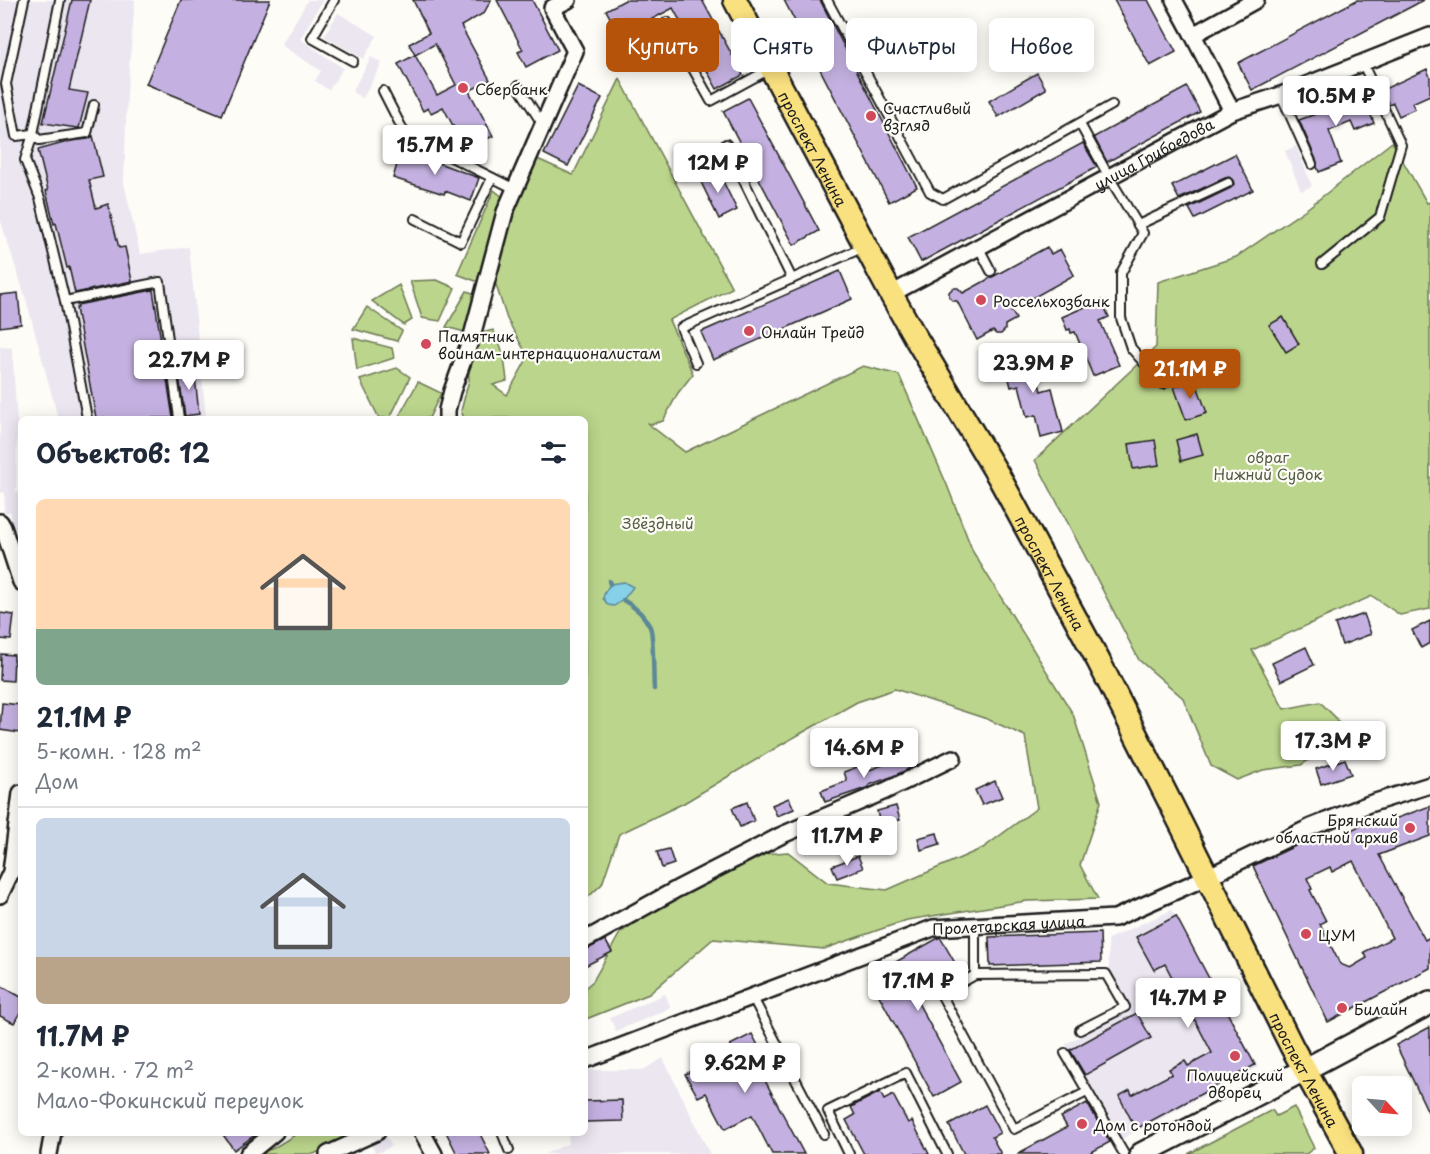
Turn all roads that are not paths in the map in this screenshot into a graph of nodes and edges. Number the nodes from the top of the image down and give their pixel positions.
1 (24, 0) edge
2 (60, 0) edge
3 (334, 0) edge
4 (568, 0) edge
5 (735, 0) edge
6 (827, 0) edge
7 (1174, 0) edge
8 (1256, 0) edge
9 (550, 4) edge
10 (744, 18) edge
11 (1193, 34) junction
12 (1430, 36) edge
13 (353, 61) dead end
14 (1362, 62) junction
15 (695, 72) edge
16 (765, 72) edge
17 (773, 72) edge
18 (518, 86) dead end
19 (383, 91) dead end
20 (1281, 94) junction
21 (94, 105) dead end
22 (1112, 105) dead end
23 (1232, 111) junction
24 (1080, 124) junction
25 (543, 125) junction
26 (33, 134) junction
27 (726, 144) dead end
28 (1312, 164) dead end
29 (1109, 177) junction
30 (492, 178) junction
31 (1228, 183) dead end
32 (515, 189) junction
33 (415, 219) dead end
34 (1138, 225) junction
35 (866, 246) junction
36 (978, 246) junction
37 (1322, 264) dead end
38 (991, 271) dead end
39 (792, 279) junction
40 (891, 294) junction
41 (65, 301) junction
42 (696, 363) dead end
43 (1163, 384) dead end
44 (87, 416) edge
45 (179, 416) edge
46 (447, 416) edge
47 (0, 522) edge
48 (18, 573) edge
49 (953, 758) dead end
50 (1430, 785) edge
51 (18, 817) edge
52 (1207, 877) junction
53 (0, 895) edge
54 (975, 926) junction
55 (588, 937) edge
56 (975, 975) junction
57 (752, 996) junction
58 (1430, 1003) edge
59 (1080, 1030) dead end
60 (1065, 1053) dead end
61 (588, 1059) edge
62 (1304, 1070) junction
63 (1087, 1092) junction
64 (824, 1134) dead end
65 (52, 1136) edge
66 (270, 1136) edge
67 (368, 1136) edge
68 (424, 1136) edge
69 (502, 1136) edge
70 (509, 1150) dead end
71 (49, 1154) edge
72 (248, 1154) edge
73 (328, 1154) edge
74 (434, 1154) edge
75 (849, 1154) edge
76 (947, 1154) edge
77 (1124, 1154) edge
78 (1142, 1154) edge
79 (1351, 1154) edge

1 - 26 lane
2 - 26 lane
3 - 13 lane
4 - 9 street
5 - 10 main road, проспект Ленина
6 - 24 lane
7 - 11 street
8 - 11 street
9 - 25 street
11 - 23 street
12 - 14 street, улица Грибоедова
14 - 20 street, улица Грибоедова
14 - 37 lane
15 - 16 lane
17 - 35 main road, проспект Ленина
18 - 25 lane
19 - 30 lane
20 - 23 street, улица Грибоедова
20 - 28 lane
21 - 26 lane
22 - 24 lane
23 - 29 street, улица Грибоедова
24 - 29 lane
25 - 32 street
26 - 41 lane
27 - 39 lane
29 - 34 lane
29 - 36 street, улица Грибоедова
30 - 32 lane
30 - 33 lane
31 - 34 lane
32 - 46 street
34 - 43 lane
35 - 39 lane
35 - 40 main road, проспект Ленина
36 - 38 lane
36 - 40 street, улица Грибоедова
39 - 42 lane
40 - 52 main road, проспект Ленина
41 - 44 lane
41 - 45 lane
47 - 48 street
49 - 55 street
50 - 52 street, Пролетарская улица
51 - 53 street
52 - 54 street, Пролетарская улица
52 - 62 main road, проспект Ленина
54 - 56 lane
54 - 57 street, Пролетарская улица
56 - 59 lane
56 - 63 lane
57 - 61 street, Пролетарская улица
57 - 64 lane
58 - 62 main road
60 - 63 lane
62 - 78 main road
62 - 79 main road, проспект Ленина
63 - 77 lane
65 - 71 street
66 - 72 street
67 - 73 street
68 - 74 street
69 - 70 lane
75 - 76 lane

